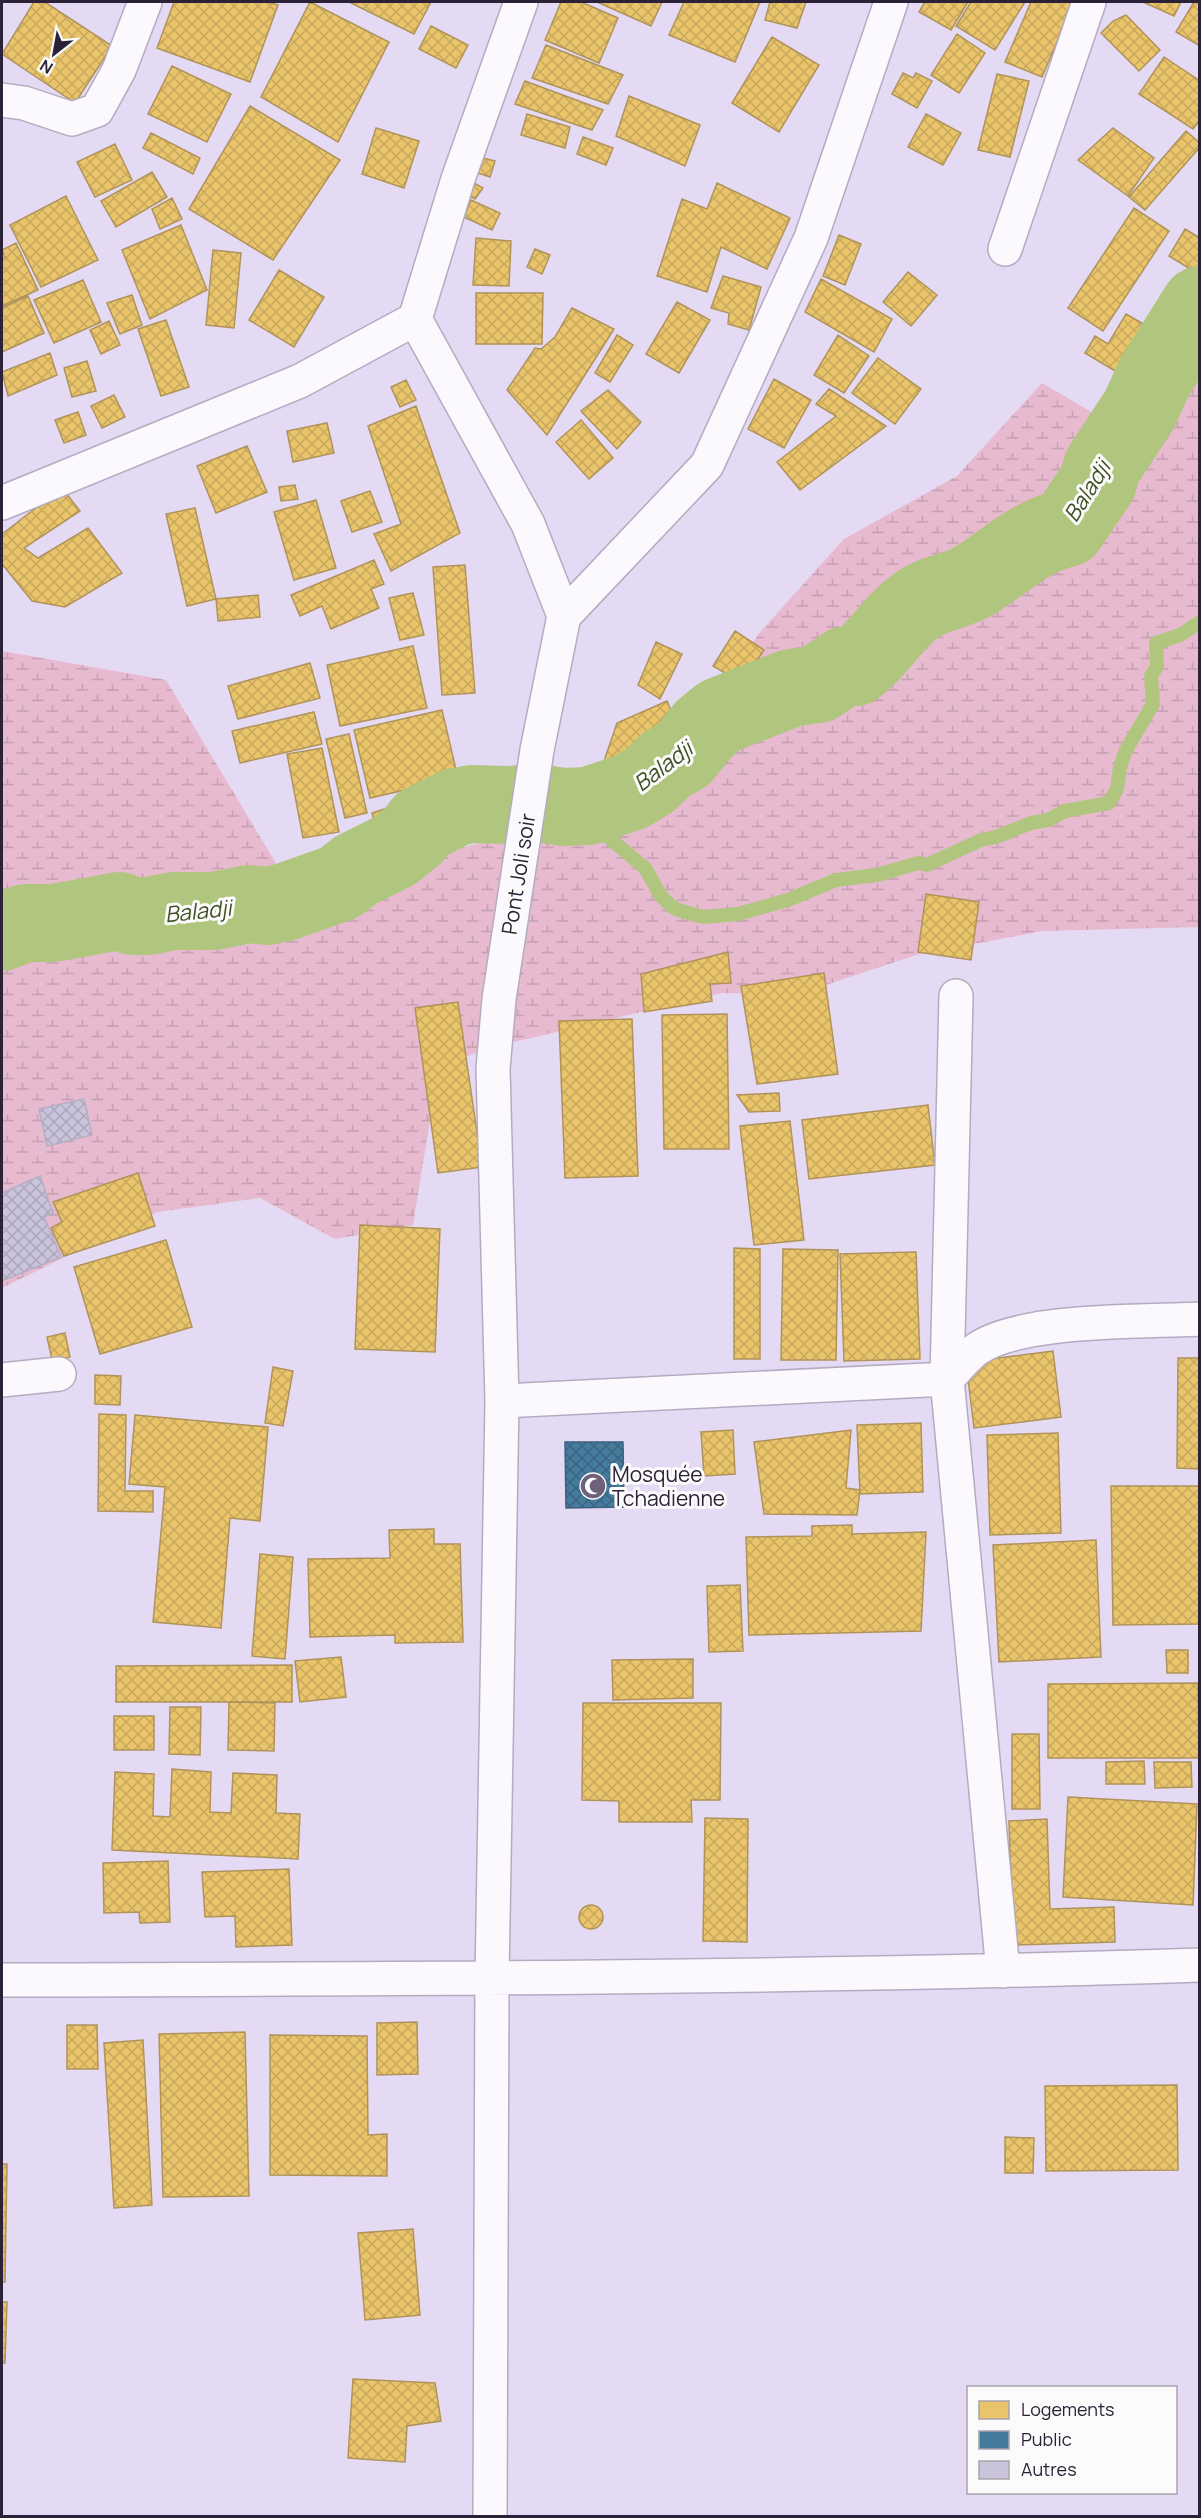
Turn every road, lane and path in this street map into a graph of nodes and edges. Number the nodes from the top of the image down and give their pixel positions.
1 (146, 2) edge
2 (521, 2) edge
3 (891, 2) edge
4 (1089, 2) edge
5 (2, 100) edge
6 (1005, 249) dead end
7 (415, 320) junction
8 (2, 503) edge
9 (564, 616) junction
10 (957, 996) dead end
11 (1200, 1319) edge
12 (59, 1374) dead end
13 (947, 1379) junction
14 (2, 1380) edge
15 (502, 1401) junction
16 (1200, 1965) edge
17 (1003, 1971) junction
18 (492, 1979) junction
19 (2, 1980) edge
20 (490, 2517) edge

1 - 5 street
2 - 7 street
3 - 9 street
4 - 6 street
7 - 8 street
7 - 9 street
9 - 15 street, Pont Joli soir
10 - 13 street
11 - 13 street
12 - 14 street
13 - 15 street
13 - 17 street
15 - 18 street, Pont Joli soir
16 - 17 street
17 - 18 street
18 - 19 street
18 - 20 street, Pont Joli soir

